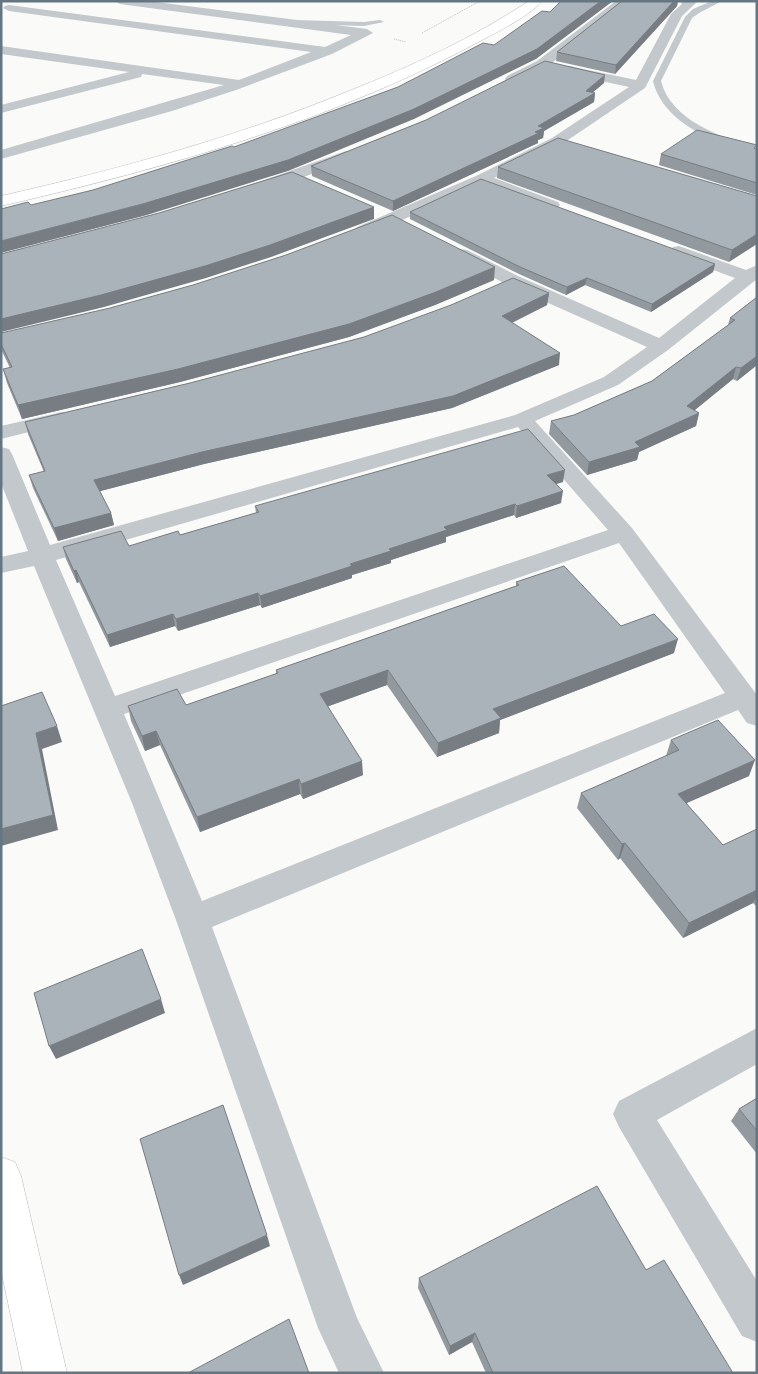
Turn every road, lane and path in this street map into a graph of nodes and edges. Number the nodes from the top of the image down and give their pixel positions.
1 (22, 1) edge
2 (120, 1) edge
3 (512, 1) edge
4 (537, 1) edge
5 (623, 1) edge
6 (686, 1) edge
7 (719, 1) edge
8 (5, 10) edge
9 (287, 22) junction
10 (380, 22) dead end
11 (364, 33) junction
12 (379, 35) dead end
13 (1, 50) edge
14 (329, 51) junction
15 (542, 64) junction
16 (150, 71) junction
17 (240, 84) junction
18 (640, 85) junction
19 (498, 86) edge
20 (1, 101) edge
21 (21, 104) junction
22 (285, 106) dead end
23 (1, 109) edge
24 (240, 122) dead end
25 (557, 141) junction
26 (576, 147) edge
27 (357, 150) edge
28 (757, 152) edge
29 (1, 155) edge
30 (294, 176) junction
31 (480, 179) junction
32 (312, 184) edge
33 (1, 190) edge
34 (248, 190) edge
35 (1, 201) edge
36 (564, 209) edge
37 (375, 211) dead end
38 (393, 219) junction
39 (410, 228) edge
40 (351, 236) edge
41 (444, 245) edge
42 (665, 246) edge
43 (753, 273) edge
44 (660, 346) junction
45 (78, 414) edge
46 (522, 419) junction
47 (1, 433) edge
48 (1, 454) edge
49 (624, 533) junction
50 (41, 556) junction
51 (1, 565) edge
52 (750, 707) edge
53 (108, 709) junction
54 (193, 920) junction
55 (757, 1046) edge
56 (1, 1176) edge
57 (757, 1322) edge
58 (45, 1373) edge
59 (362, 1373) edge

1 - 8 street
2 - 9 street
3 - 22 street
4 - 35 street
5 - 15 street
6 - 18 street
7 - 28 lane
8 - 14 street
9 - 10 lane
9 - 11 street
11 - 12 street
11 - 14 street
13 - 16 street
14 - 17 street
15 - 18 street
15 - 19 street
16 - 17 street
16 - 21 street
17 - 29 street
18 - 25 street
20 - 21 street
21 - 23 street
24 - 33 street
25 - 26 street
25 - 31 street
27 - 30 street
30 - 32 street
30 - 34 street
31 - 36 street
31 - 38 street
37 - 38 street
38 - 39 street
38 - 40 street
41 - 44 street
42 - 43 street
43 - 44 street
44 - 46 street
45 - 47 street
46 - 49 street
46 - 50 street
48 - 50 street
49 - 52 street
49 - 53 street
50 - 51 street
50 - 53 street
52 - 54 street
53 - 54 street
54 - 59 street
55 - 57 street
56 - 58 street

